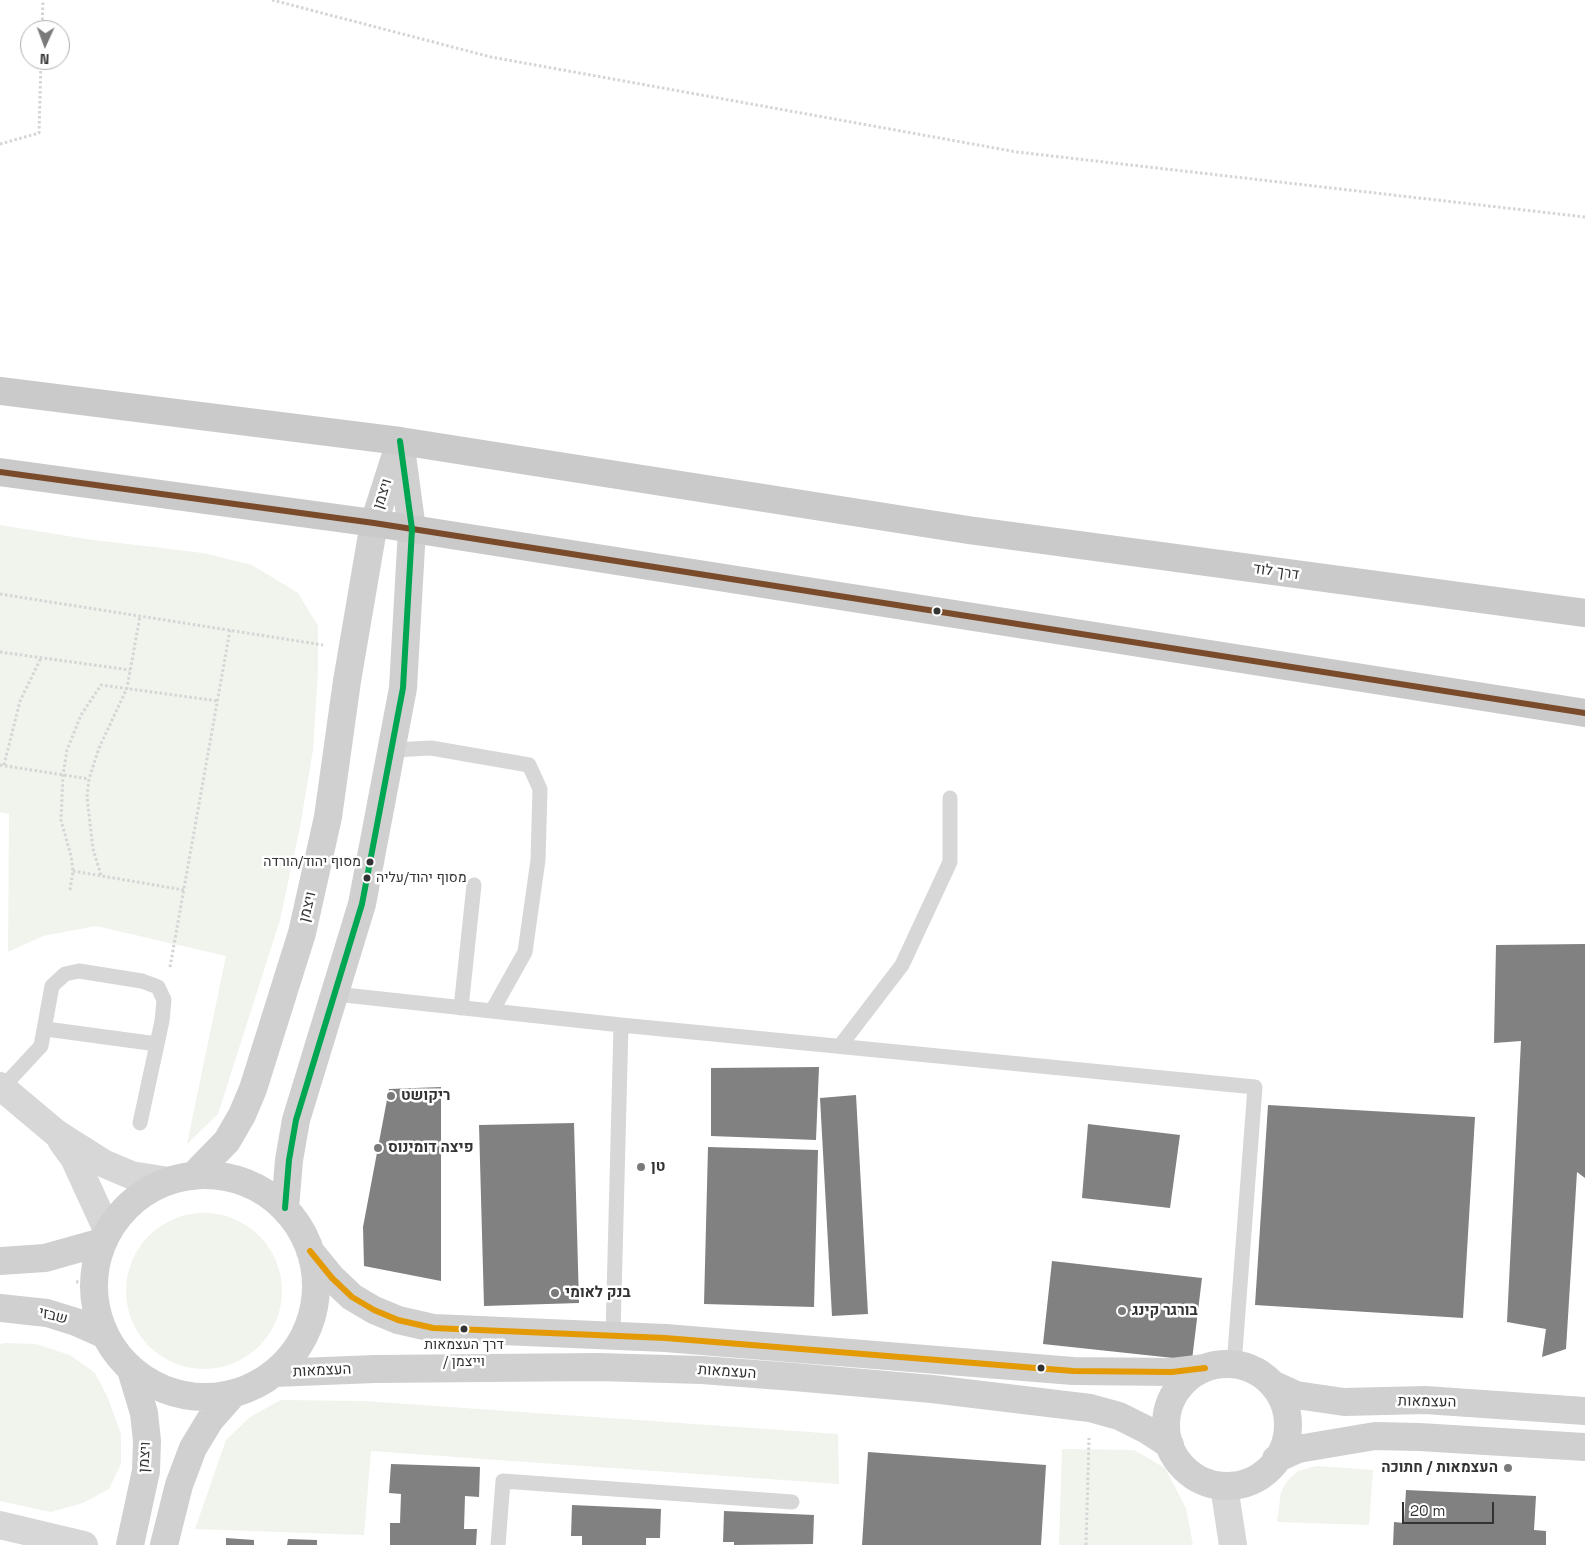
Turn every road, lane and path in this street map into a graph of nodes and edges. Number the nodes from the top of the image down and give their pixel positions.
1 (43, 0) edge
2 (272, 0) edge
3 (42, 20) edge
4 (41, 70) edge
5 (0, 144) edge
6 (1585, 217) edge
7 (0, 391) edge
8 (400, 441) junction
9 (0, 472) edge
10 (374, 522) junction
11 (412, 529) junction
12 (0, 594) edge
13 (1585, 613) edge
14 (140, 616) junction
15 (230, 630) junction
16 (324, 646) dead end
17 (0, 652) edge
18 (42, 658) junction
19 (130, 670) junction
20 (127, 688) junction
21 (218, 701) junction
22 (1585, 713) edge
23 (392, 750) junction
24 (2, 765) edge
25 (63, 774) junction
26 (89, 779) junction
27 (950, 798) dead end
28 (72, 871) junction
29 (101, 876) junction
30 (474, 885) dead end
31 (70, 890) dead end
32 (184, 890) junction
33 (335, 994) junction
34 (164, 1000) junction
35 (460, 1008) junction
36 (492, 1011) junction
37 (621, 1025) junction
38 (46, 1029) junction
39 (158, 1044) junction
40 (840, 1046) junction
41 (1, 1087) edge
42 (140, 1123) dead end
43 (56, 1133) junction
44 (181, 1179) junction
45 (285, 1208) junction
46 (105, 1237) junction
47 (310, 1251) junction
48 (0, 1262) edge
49 (0, 1308) edge
50 (103, 1334) junction
51 (613, 1335) junction
52 (1234, 1365) junction
53 (1206, 1368) junction
54 (131, 1370) junction
55 (274, 1373) junction
56 (1272, 1384) junction
57 (232, 1394) junction
58 (1090, 1408) junction
59 (1585, 1411) edge
60 (1170, 1445) junction
61 (1585, 1447) edge
62 (1276, 1459) junction
63 (1224, 1486) junction
64 (792, 1502) dead end
65 (0, 1525) edge
66 (84, 1545) edge
67 (130, 1545) edge
68 (164, 1545) edge
69 (498, 1545) edge
70 (1086, 1545) edge
71 (1233, 1545) edge

1 - 3 path
2 - 6 path
4 - 5 path
7 - 8 main road, דרך לוד
8 - 10 street, ויצמן
8 - 11 street, ויצמן
8 - 13 main road, דרך לוד
9 - 10 main road
10 - 11 main road
10 - 44 street, ויצמן
11 - 22 main road
11 - 23 street, ויצמן
12 - 14 path
14 - 15 path
14 - 19 path
15 - 16 path
15 - 21 path
17 - 18 path
18 - 19 path
18 - 24 path
19 - 20 path
20 - 21 path
20 - 25 path
20 - 26 path
21 - 32 path
23 - 33 street, ויצמן
23 - 36 lane
24 - 25 path
25 - 26 path
25 - 28 path
26 - 29 path
27 - 40 lane
28 - 29 path
28 - 31 path
29 - 32 path
30 - 35 lane
32 - 34 path
33 - 35 lane
33 - 45 street, ויצמן
34 - 38 lane
34 - 39 lane
35 - 36 lane
36 - 37 lane
37 - 40 lane
37 - 51 lane
38 - 39 lane
38 - 41 lane
39 - 42 lane
40 - 52 lane
41 - 43 street
43 - 44 street
43 - 46 street
44 - 45 street
44 - 46 street
45 - 47 street
46 - 48 street
46 - 50 street
47 - 51 street, העצמאות
47 - 55 street
49 - 50 street, שבזי
50 - 54 street
51 - 53 street, העצמאות
52 - 53 street
52 - 56 street
53 - 60 street
54 - 57 street
54 - 67 street, ויצמן
55 - 57 street
55 - 58 street, העצמאות
56 - 59 street, העצמאות
56 - 62 street
57 - 68 street
58 - 60 street, העצמאות
58 - 70 path
60 - 63 street
61 - 62 street
62 - 63 street
63 - 71 street
64 - 69 lane
65 - 66 street

